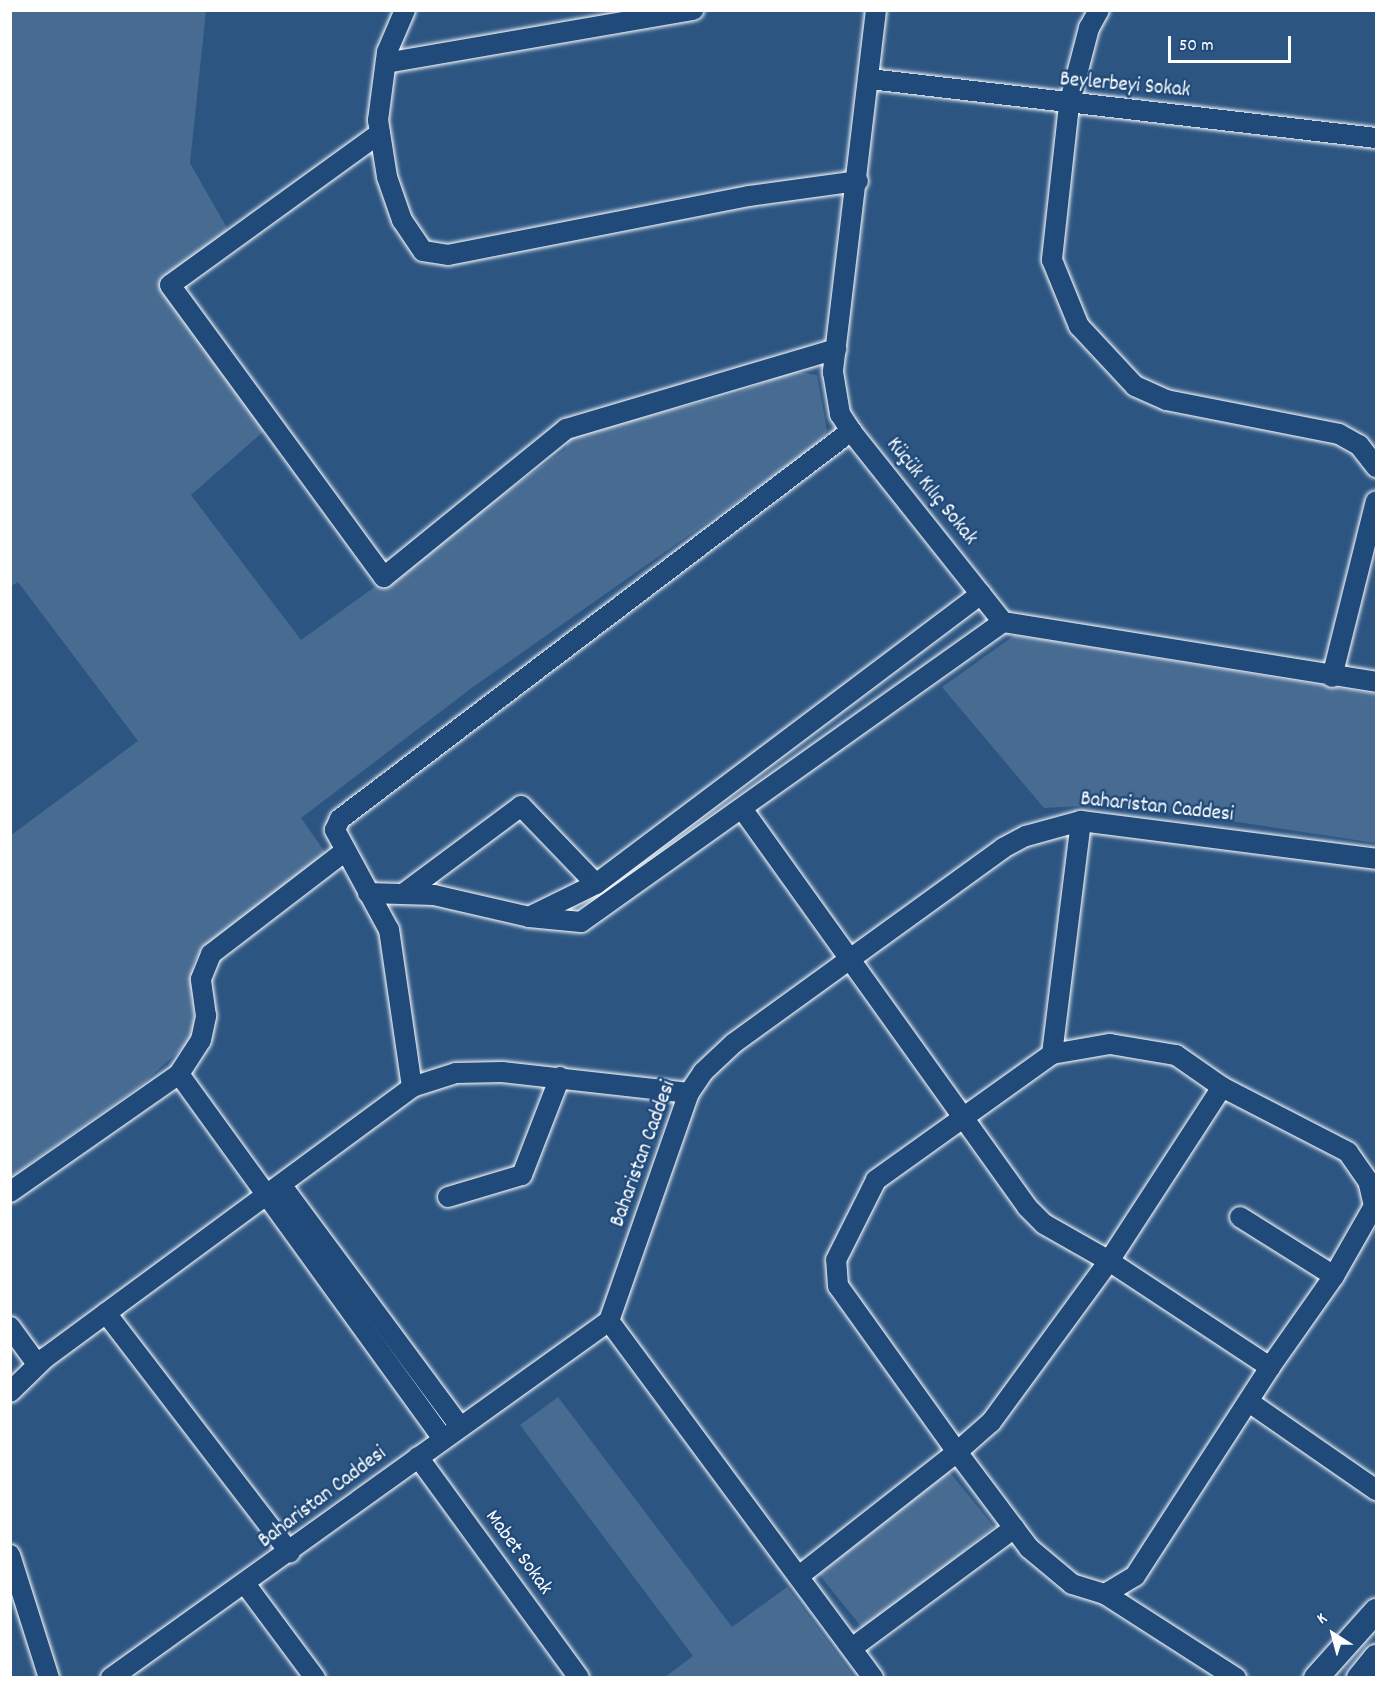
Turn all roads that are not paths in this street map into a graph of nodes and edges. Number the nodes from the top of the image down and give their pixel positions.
1 (405, 10) edge
2 (693, 10) edge
3 (876, 10) edge
4 (1099, 10) edge
5 (386, 63) junction
6 (870, 79) junction
7 (1069, 105) junction
8 (380, 133) junction
9 (1377, 138) edge
10 (858, 181) junction
11 (836, 349) junction
12 (851, 431) junction
13 (1377, 467) edge
14 (1377, 501) edge
15 (981, 594) junction
16 (1003, 622) junction
17 (1332, 677) junction
18 (1377, 682) edge
19 (743, 810) junction
20 (1081, 821) junction
21 (345, 851) junction
22 (1377, 859) edge
23 (596, 884) junction
24 (368, 893) junction
25 (403, 894) junction
26 (529, 917) junction
27 (850, 962) junction
28 (1052, 1054) junction
29 (179, 1074) junction
30 (560, 1077) junction
31 (412, 1087) junction
32 (1222, 1087) junction
33 (689, 1093) junction
34 (963, 1119) junction
35 (275, 1191) junction
36 (10, 1192) edge
37 (448, 1197) dead end
38 (1375, 1204) edge
39 (1240, 1217) dead end
40 (1109, 1260) junction
41 (1334, 1276) junction
42 (106, 1313) junction
43 (609, 1321) junction
44 (10, 1327) edge
45 (38, 1364) junction
46 (1270, 1367) junction
47 (10, 1392) edge
48 (1249, 1402) junction
49 (459, 1425) junction
50 (443, 1439) junction
51 (957, 1452) junction
52 (418, 1457) junction
53 (1377, 1490) edge
54 (1014, 1528) junction
55 (290, 1553) junction
56 (10, 1555) edge
57 (799, 1576) junction
58 (246, 1585) junction
59 (1105, 1594) junction
60 (1377, 1611) edge
61 (852, 1648) junction
62 (1377, 1657) edge
63 (49, 1677) edge
64 (111, 1677) edge
65 (315, 1677) edge
66 (579, 1677) edge
67 (873, 1677) edge
68 (1236, 1677) edge
69 (1316, 1677) edge
70 (1359, 1677) edge

1 - 5 street
2 - 5 street
3 - 6 street, Küçük Kılıç Sokak
4 - 7 street
5 - 8 street
6 - 7 street, Beylerbeyi Sokak
6 - 10 street, Küçük Kılıç Sokak
7 - 9 street, Beylerbeyi Sokak
7 - 13 street
8 - 10 street
8 - 11 street
10 - 11 street, Küçük Kılıç Sokak
11 - 12 street, Küçük Kılıç Sokak
12 - 15 street, Küçük Kılıç Sokak
12 - 21 street
14 - 17 street
15 - 16 street, Küçük Kılıç Sokak
15 - 23 street
16 - 17 street
16 - 19 street
17 - 18 street
19 - 26 street
19 - 27 street
20 - 22 street, Baharistan Caddesi
20 - 27 street, Baharistan Caddesi
20 - 28 street
21 - 24 street
21 - 29 street
23 - 25 street
23 - 26 street
24 - 25 street
24 - 31 street
25 - 26 street
27 - 33 street, Baharistan Caddesi
27 - 34 street
28 - 32 street
28 - 34 street
29 - 35 street
29 - 36 street
30 - 31 street
30 - 33 street
30 - 37 street
31 - 35 street
32 - 38 street
32 - 40 street
33 - 43 street, Baharistan Caddesi
34 - 40 street
34 - 51 street
35 - 42 street
35 - 49 street
35 - 50 street
38 - 41 street
39 - 41 street
40 - 46 street
40 - 51 street
41 - 46 street
42 - 45 street
42 - 55 street
43 - 49 street, Baharistan Caddesi
43 - 57 street
44 - 45 street
45 - 47 street
46 - 48 street
48 - 53 street
48 - 59 street
49 - 50 street, Baharistan Caddesi
50 - 52 street, Baharistan Caddesi
51 - 54 street
51 - 57 street
52 - 55 street, Baharistan Caddesi
52 - 66 street, Mabet Sokak
54 - 59 street
54 - 61 street
55 - 58 street, Baharistan Caddesi
56 - 63 street
57 - 61 street
58 - 64 street, Baharistan Caddesi
58 - 65 street
59 - 68 street
60 - 69 main road
61 - 67 street
62 - 70 main road

